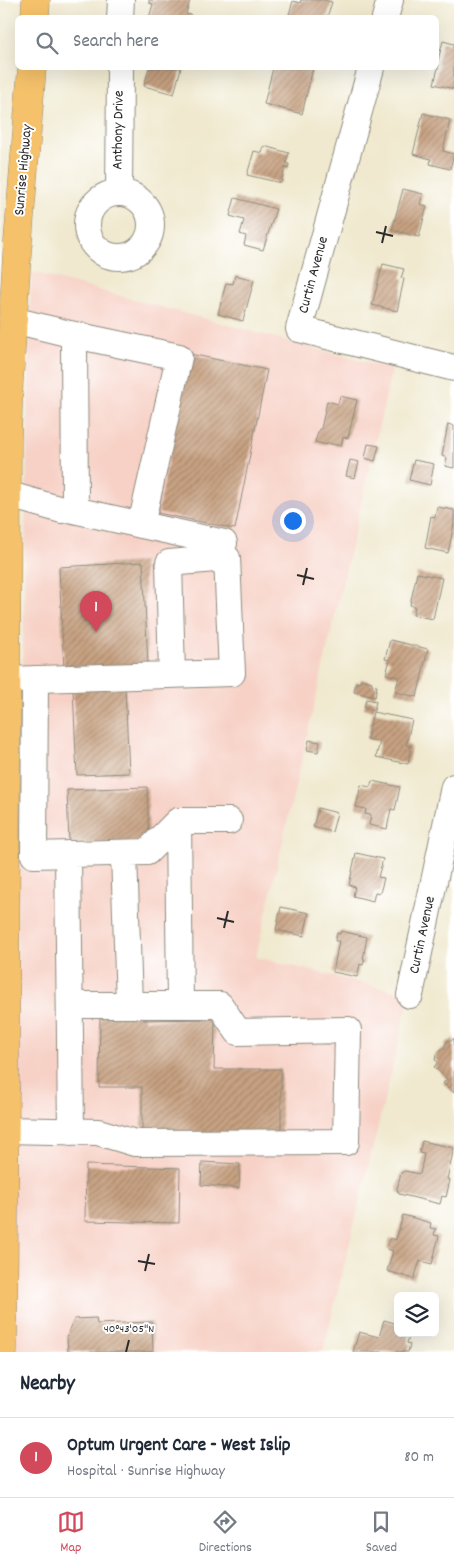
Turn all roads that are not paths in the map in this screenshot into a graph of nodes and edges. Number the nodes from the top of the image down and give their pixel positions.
1 (36, 0) edge
2 (121, 0) edge
3 (390, 0) edge
4 (35, 15) edge
5 (120, 15) edge
6 (386, 15) edge
7 (32, 70) edge
8 (120, 70) edge
9 (370, 70) edge
10 (118, 193) dead end
11 (13, 320) junction
12 (70, 334) junction
13 (454, 368) edge
14 (6, 494) junction
15 (69, 509) junction
16 (141, 525) junction
17 (226, 550) junction
18 (172, 675) junction
19 (6, 680) junction
20 (34, 680) junction
21 (454, 787) edge
22 (178, 821) junction
23 (229, 821) dead end
24 (124, 853) junction
25 (68, 854) junction
26 (5, 855) junction
27 (34, 855) junction
28 (410, 995) dead end
29 (70, 1005) junction
30 (129, 1005) junction
31 (180, 1005) junction
32 (0, 1042) edge
33 (5, 1089) junction
34 (5, 1130) junction
35 (72, 1132) junction
36 (3, 1352) edge

1 - 4 main road
2 - 5 street
3 - 6 street
7 - 11 main road, Sunrise Highway
8 - 10 street, Anthony Drive
9 - 13 street, Curtin Avenue
11 - 12 street
11 - 14 main road, Sunrise Highway
12 - 15 street
12 - 16 street
14 - 15 street
14 - 19 main road, Sunrise Highway
15 - 16 street
16 - 17 street
17 - 18 street
17 - 18 street
18 - 20 street
19 - 20 street
19 - 26 main road, Sunrise Highway
20 - 27 street
21 - 28 street, Curtin Avenue
22 - 23 street
22 - 24 street
22 - 31 street
24 - 25 street
24 - 30 street
25 - 27 street
25 - 29 street
26 - 27 street
26 - 33 main road, Sunrise Highway
29 - 30 street
29 - 35 street
30 - 31 street
31 - 35 street
32 - 33 main road
33 - 34 main road, Sunrise Highway
34 - 35 street
34 - 36 main road, Sunrise Highway

